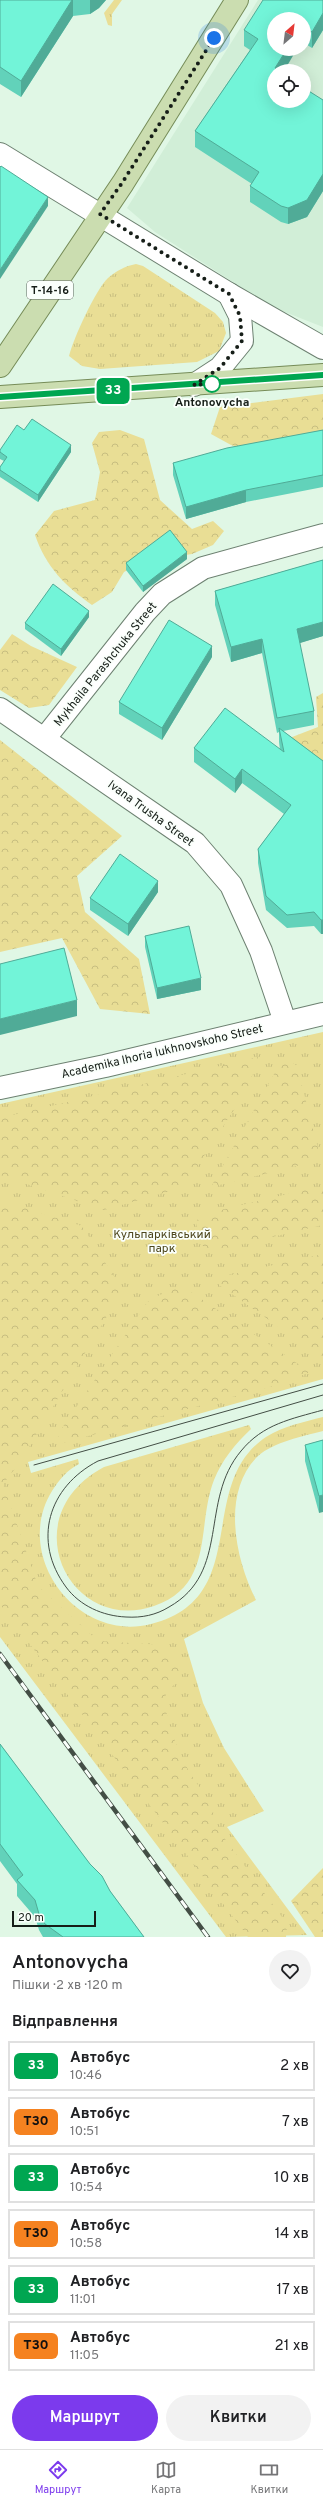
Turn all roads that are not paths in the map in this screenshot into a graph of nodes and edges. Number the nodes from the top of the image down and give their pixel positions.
1 (237, 0) edge
2 (0, 154) edge
3 (100, 214) junction
4 (229, 294) junction
5 (323, 348) edge
6 (0, 366) edge
7 (323, 375) edge
8 (194, 385) junction
9 (0, 397) edge
10 (323, 534) edge
11 (0, 709) edge
12 (45, 738) junction
13 (323, 1014) edge
14 (285, 1022) junction
15 (0, 1088) edge

1 - 3 main road, Т-14-16
2 - 3 street
3 - 4 street
3 - 6 main road, Т-14-16
4 - 5 street
4 - 8 street
7 - 8 main road
8 - 9 main road
10 - 12 street, Mykhaila Parashchuka Street
11 - 12 street, Ivana Trusha Street
12 - 14 street, Ivana Trusha Street
13 - 14 street, Academika Ihoria Iukhnovskoho Street
14 - 15 street, Academika Ihoria Iukhnovskoho Street

